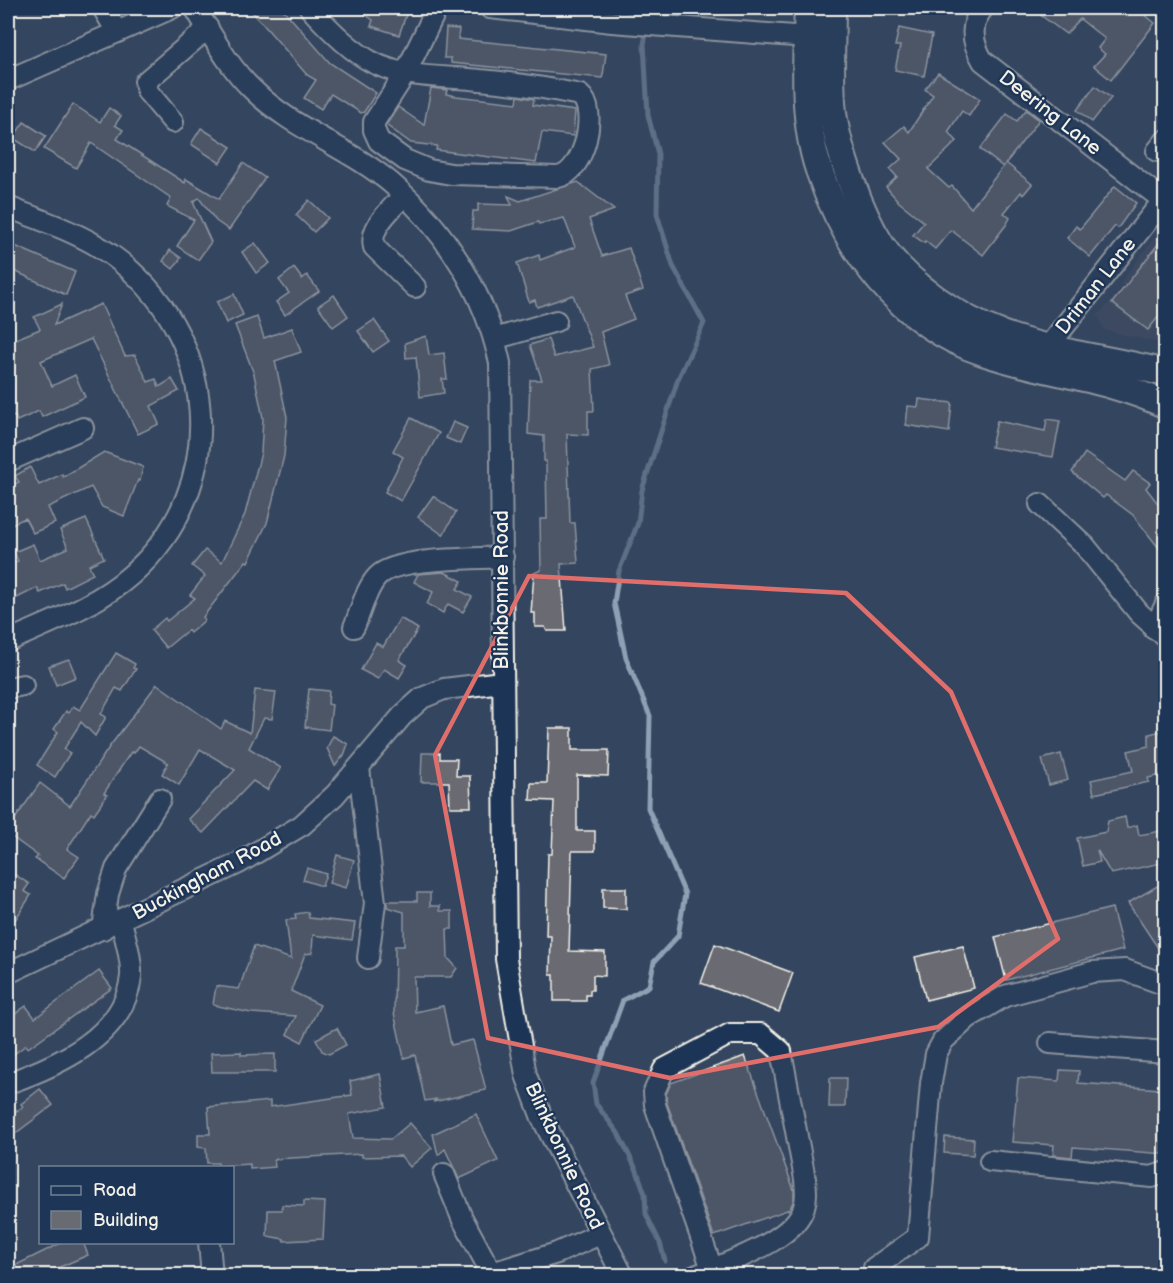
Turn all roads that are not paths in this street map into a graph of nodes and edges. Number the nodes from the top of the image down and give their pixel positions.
1 (103, 8) edge
2 (172, 8) edge
3 (195, 8) edge
4 (310, 8) edge
5 (437, 8) edge
6 (490, 8) edge
7 (808, 8) edge
8 (832, 8) edge
9 (982, 8) edge
10 (208, 28) junction
11 (117, 32) junction
12 (807, 37) junction
13 (405, 74) junction
14 (8, 80) edge
15 (173, 122) dead end
16 (403, 196) junction
17 (1164, 198) edge
18 (8, 207) edge
19 (415, 287) dead end
20 (556, 321) dead end
21 (494, 339) junction
22 (1048, 347) junction
23 (1166, 373) edge
24 (1166, 405) edge
25 (83, 428) dead end
26 (9, 455) edge
27 (1040, 504) dead end
28 (502, 557) junction
29 (1166, 604) edge
30 (354, 627) dead end
31 (1160, 633) edge
32 (8, 641) edge
33 (502, 682) junction
34 (359, 768) junction
35 (160, 799) dead end
36 (121, 921) junction
37 (103, 929) junction
38 (368, 958) dead end
39 (8, 973) edge
40 (1166, 985) edge
41 (1050, 1043) dead end
42 (1166, 1052) edge
43 (8, 1083) edge
44 (990, 1161) dead end
45 (1166, 1172) edge
46 (444, 1174) dead end
47 (600, 1234) junction
48 (209, 1244) edge
49 (874, 1268) dead end
50 (711, 1272) edge
51 (212, 1275) edge
52 (487, 1275) edge
53 (623, 1275) edge

1 - 11 street
2 - 11 street
3 - 10 street, Blinkbonnie Road
4 - 13 street
5 - 13 street
6 - 12 street
7 - 12 main road
8 - 22 main road
9 - 17 street, Deering Lane
10 - 15 street
10 - 16 street, Blinkbonnie Road
11 - 14 street
12 - 24 main road
13 - 13 street
16 - 19 street
16 - 21 street, Blinkbonnie Road
17 - 22 street, Driman Lane
18 - 32 street
20 - 21 street
21 - 28 street, Blinkbonnie Road
22 - 23 main road
25 - 26 street
27 - 31 street
28 - 30 street
28 - 33 street, Blinkbonnie Road
29 - 31 street
33 - 34 street, Buckingham Road
33 - 47 street, Blinkbonnie Road
34 - 36 street, Buckingham Road
34 - 38 street
35 - 37 street
36 - 37 street, Buckingham Road
36 - 43 street
37 - 39 street, Buckingham Road
40 - 49 street
41 - 42 street
44 - 45 street
46 - 52 street
47 - 52 street
47 - 53 street, Blinkbonnie Road
48 - 51 street
50 - 50 street

